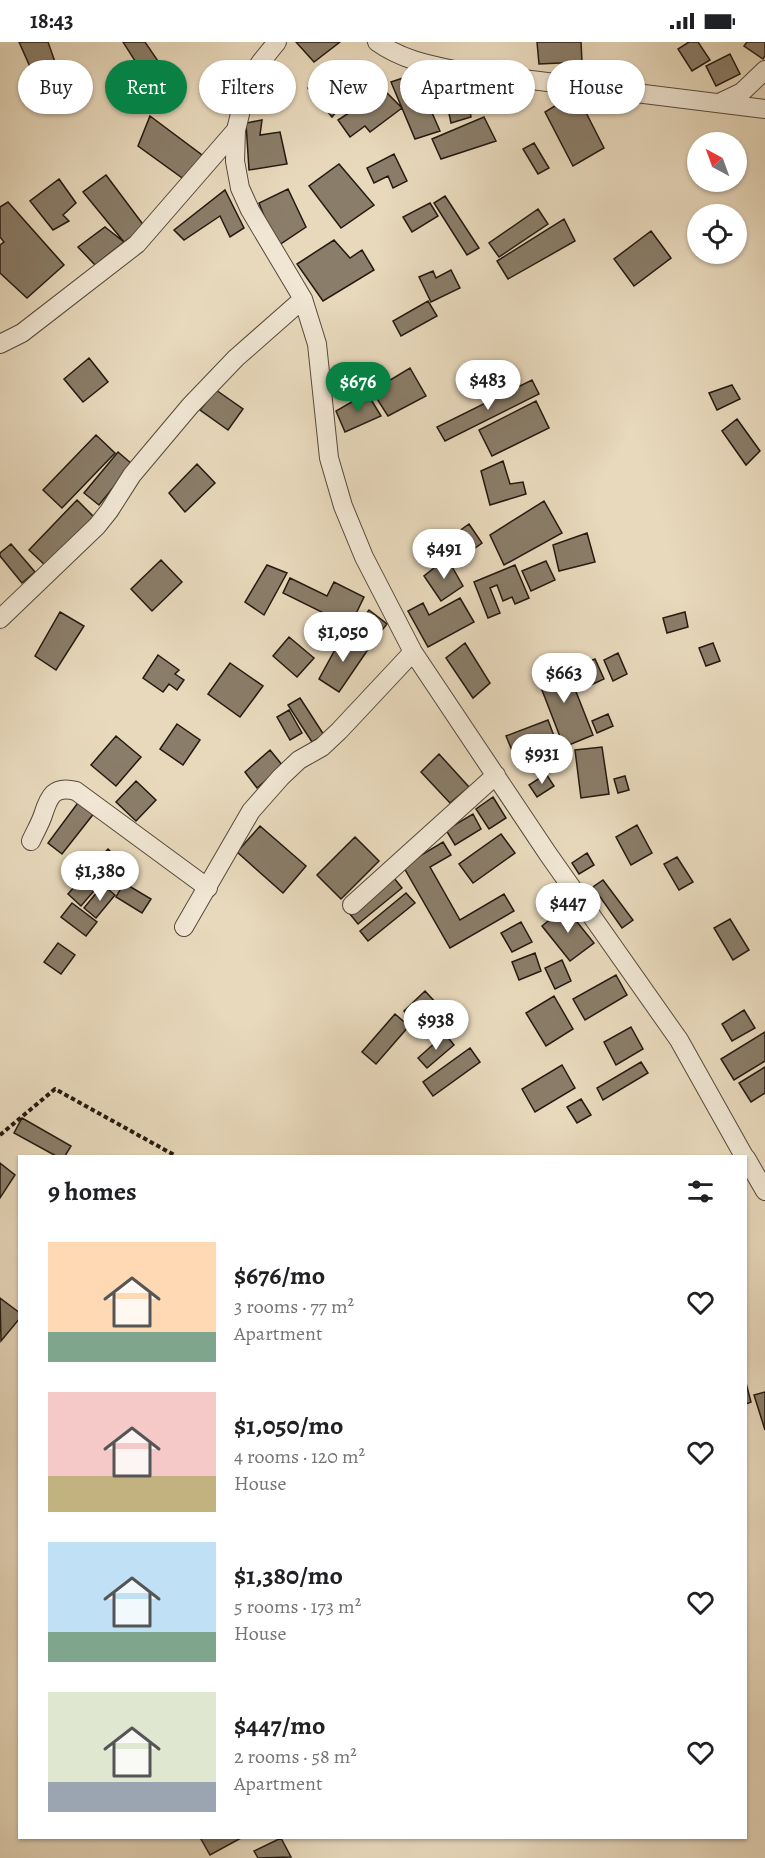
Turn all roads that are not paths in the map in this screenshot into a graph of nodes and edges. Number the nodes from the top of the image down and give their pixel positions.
1 (277, 42) edge
2 (377, 42) edge
3 (765, 70) edge
4 (719, 103) junction
5 (765, 109) edge
6 (236, 130) junction
7 (303, 299) junction
8 (0, 344) edge
9 (0, 619) edge
10 (413, 652) junction
11 (496, 774) junction
12 (31, 841) dead end
13 (208, 888) junction
14 (352, 905) dead end
15 (184, 927) dead end
16 (744, 1155) edge
17 (747, 1160) edge
18 (765, 1191) edge

1 - 6 street
2 - 4 street
3 - 4 street
4 - 5 street
6 - 7 street
6 - 8 street
7 - 9 street
7 - 10 street
10 - 11 street
10 - 13 street
11 - 14 street
11 - 16 street
12 - 13 street
13 - 15 street
17 - 18 street

